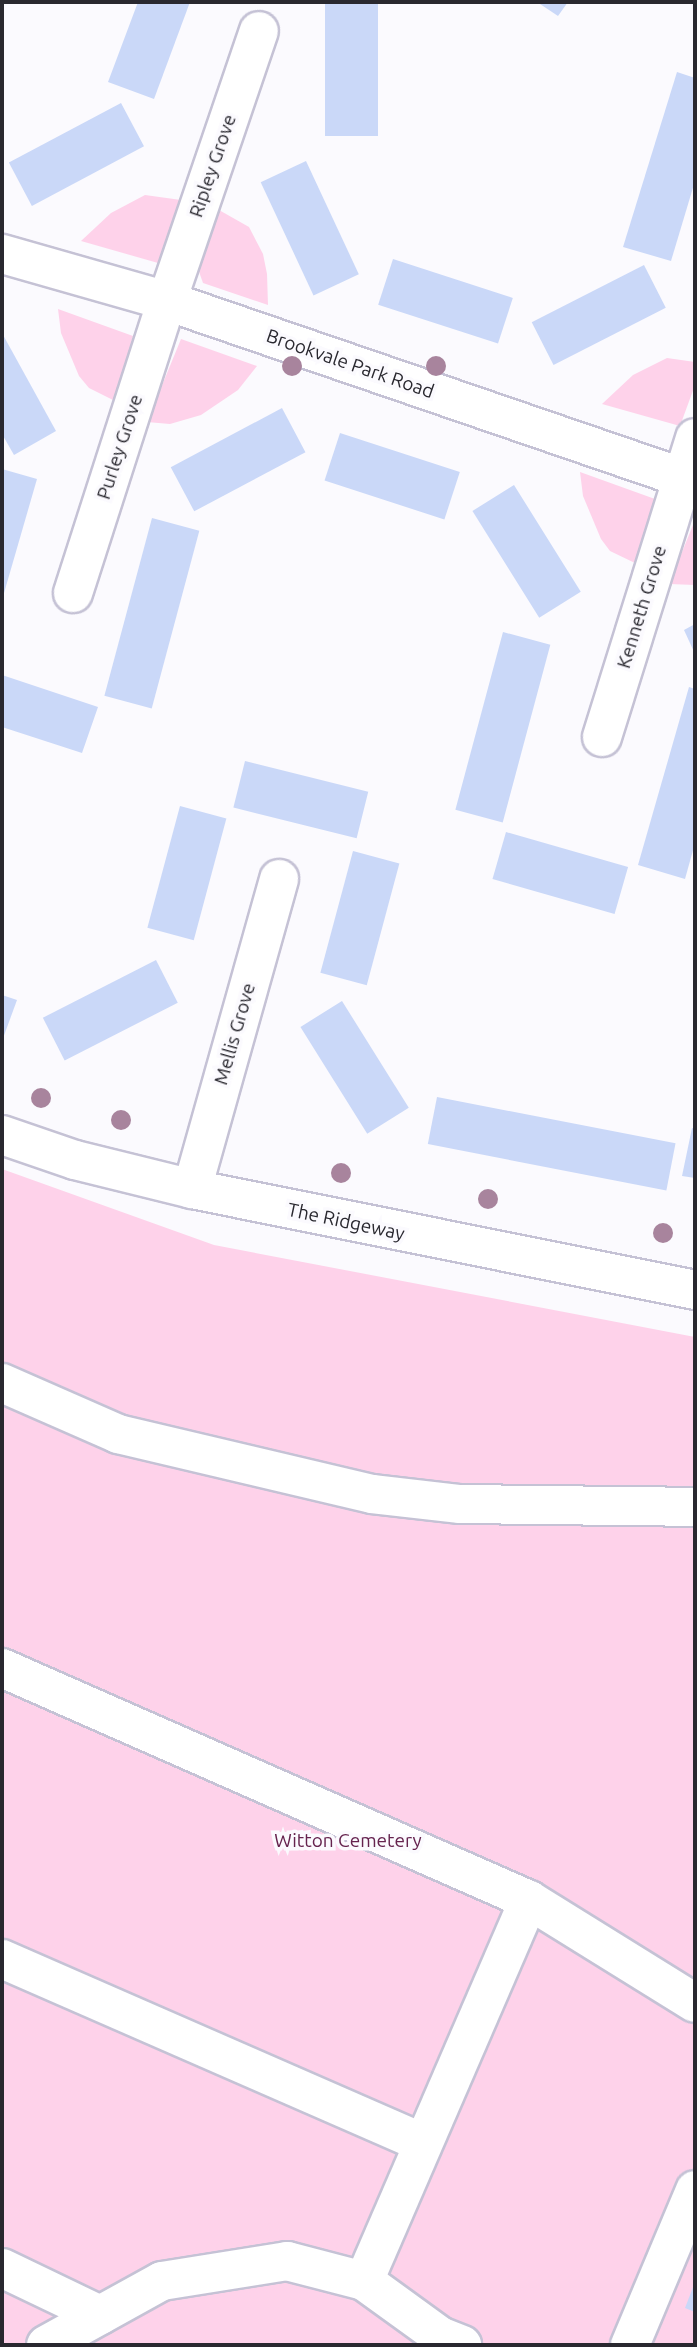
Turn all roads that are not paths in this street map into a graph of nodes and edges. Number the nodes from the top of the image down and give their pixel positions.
1 (259, 32) dead end
2 (2, 254) edge
3 (167, 301) junction
4 (695, 438) edge
5 (689, 480) edge
6 (74, 593) dead end
7 (602, 737) dead end
8 (279, 879) dead end
9 (2, 1135) edge
10 (192, 1189) junction
11 (695, 1290) edge
12 (2, 1383) edge
13 (695, 1507) edge
14 (2, 1668) edge
15 (529, 1900) junction
16 (2, 1959) edge
17 (695, 2003) edge
18 (423, 2143) junction
19 (695, 2190) edge
20 (2, 2268) edge
21 (364, 2281) junction
22 (100, 2315) junction
23 (447, 2342) edge
24 (47, 2345) edge
25 (630, 2345) edge

1 - 3 street, Ripley Grove
2 - 3 street, Brookvale Park Road
3 - 5 street, Brookvale Park Road
3 - 6 street, Purley Grove
4 - 5 street, Kenneth Grove
5 - 7 street, Kenneth Grove
8 - 10 street, Mellis Grove
9 - 10 street, The Ridgeway
10 - 11 street, The Ridgeway
12 - 13 street
14 - 15 street
15 - 17 street
15 - 18 street
16 - 18 street
18 - 21 street
19 - 25 street
20 - 22 street
21 - 22 street
21 - 23 street
22 - 24 street

